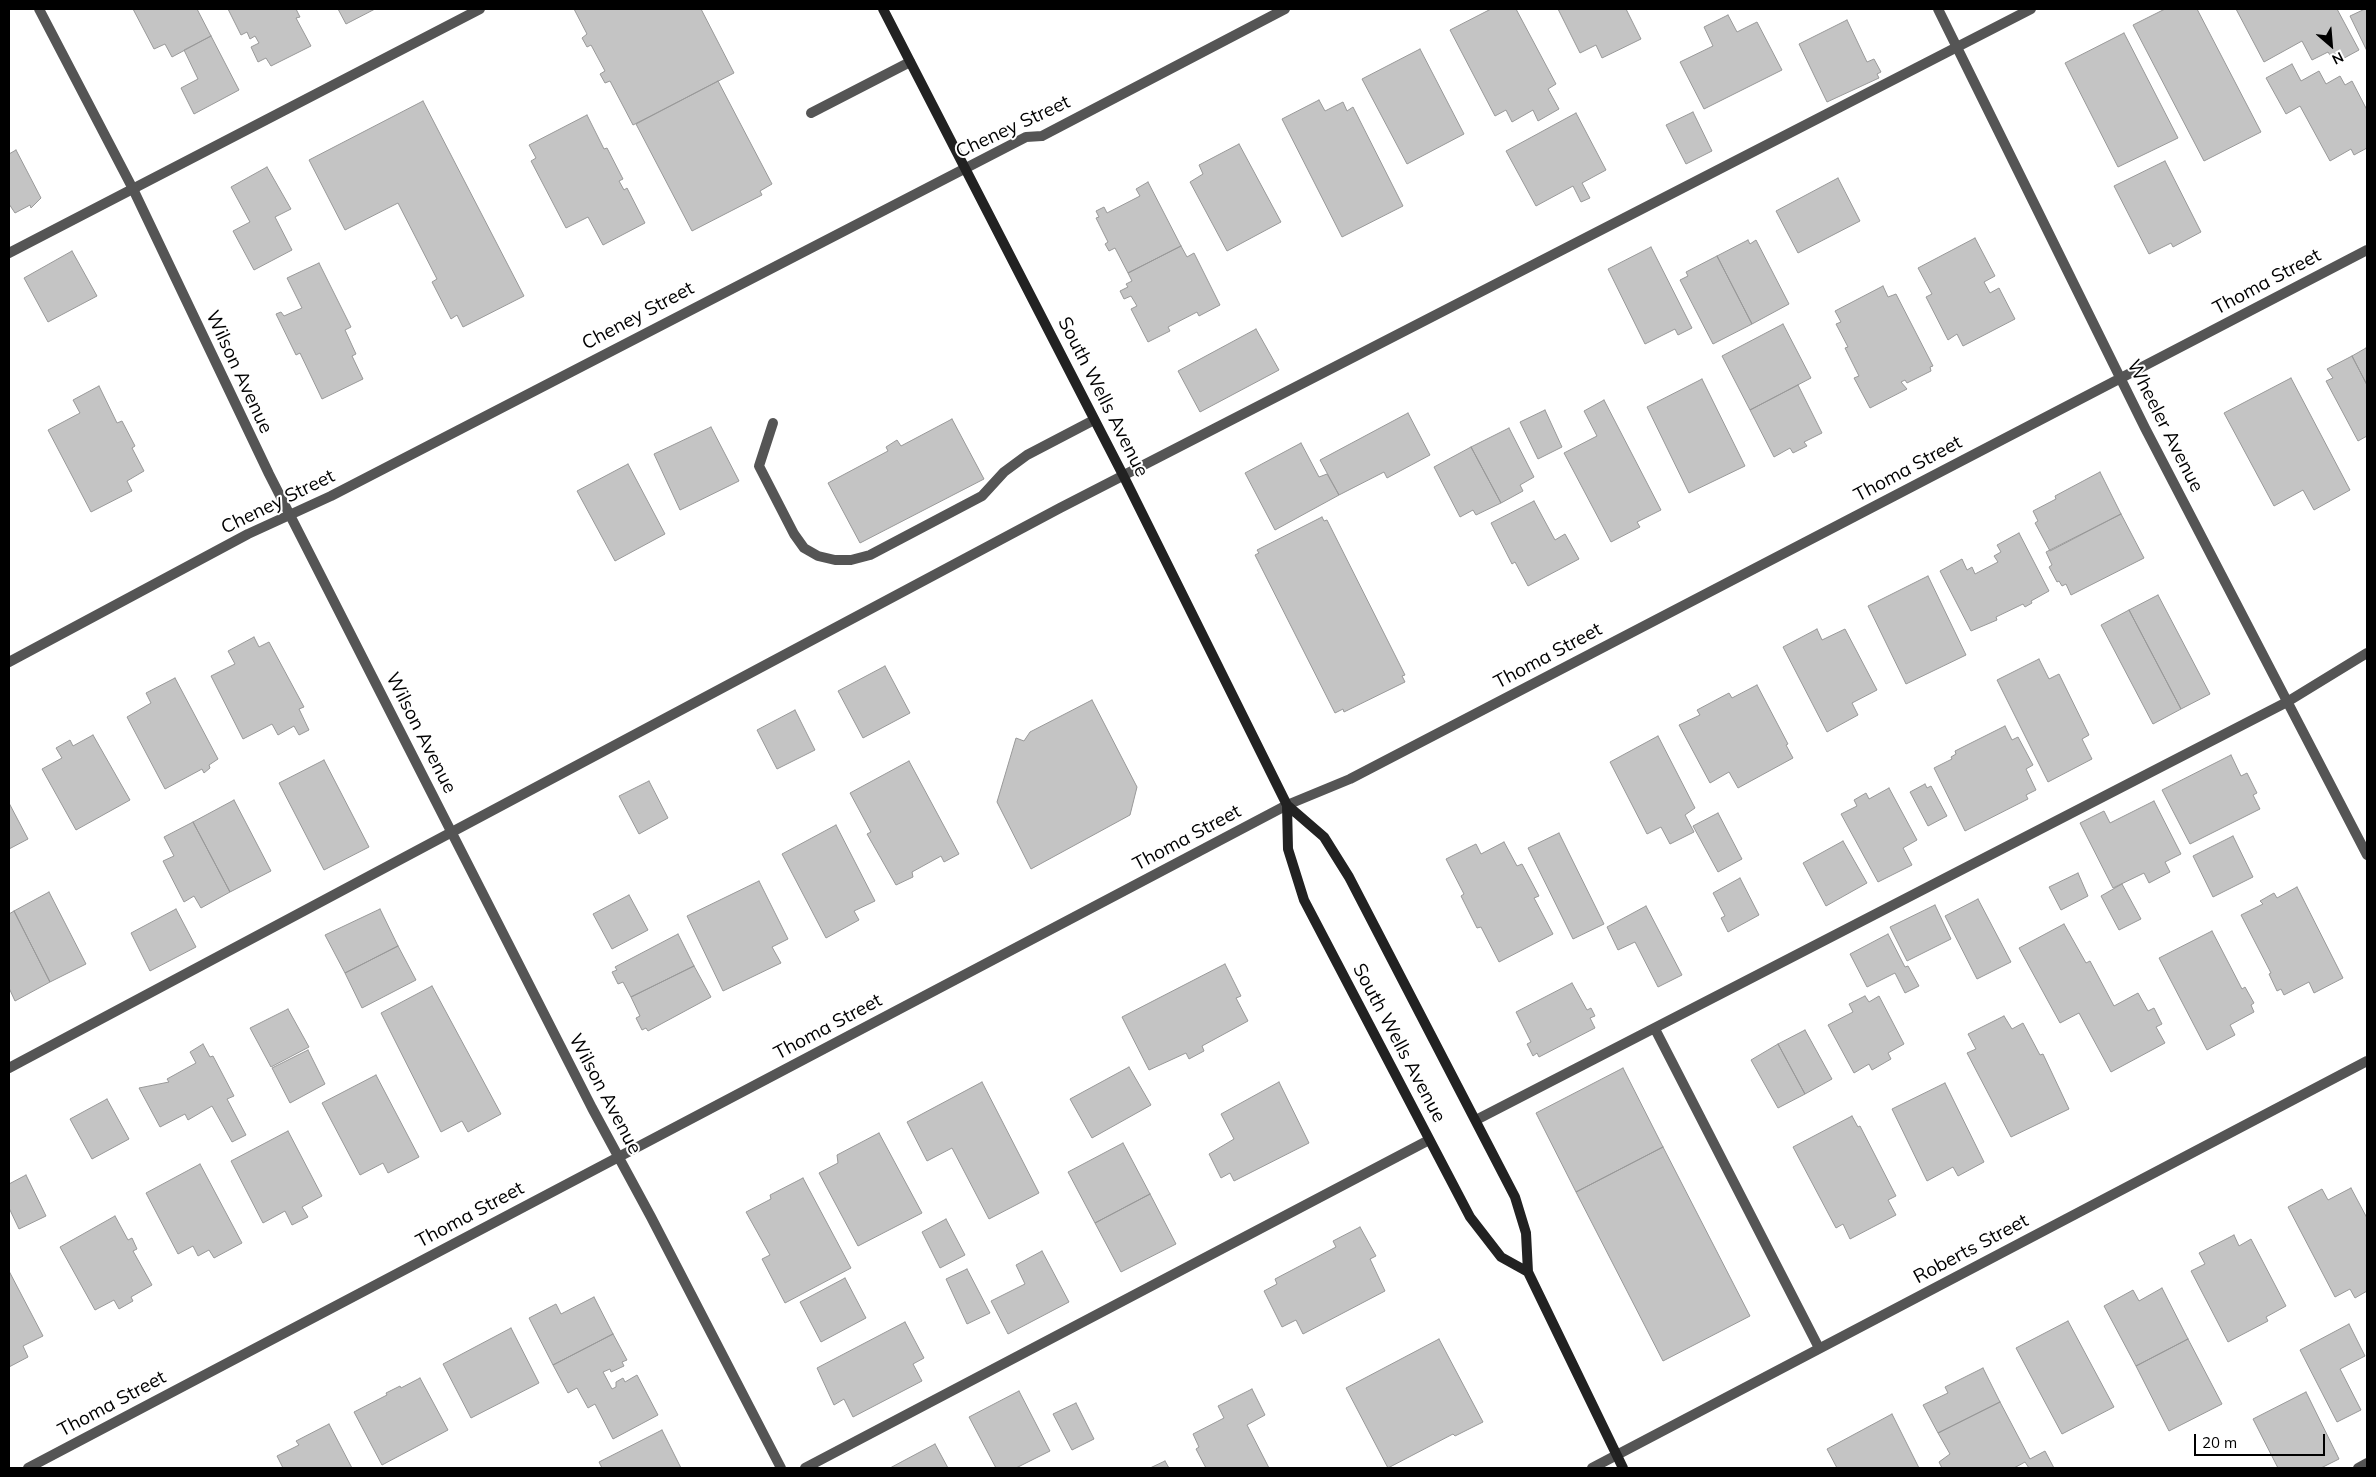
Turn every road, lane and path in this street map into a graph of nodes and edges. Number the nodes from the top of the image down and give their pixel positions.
1 (39, 9) edge
2 (480, 9) edge
3 (883, 9) edge
4 (1285, 9) edge
5 (1938, 9) edge
6 (2031, 9) edge
7 (1957, 47) junction
8 (910, 62) junction
9 (811, 113) dead end
10 (964, 169) junction
11 (133, 189) junction
12 (2367, 250) edge
13 (9, 254) edge
14 (2121, 378) junction
15 (1094, 420) junction
16 (773, 423) dead end
17 (1124, 475) junction
18 (291, 516) junction
19 (2367, 653) edge
20 (9, 662) edge
21 (2287, 702) junction
22 (1287, 805) junction
23 (451, 832) junction
24 (2367, 855) edge
25 (1656, 1029) junction
26 (2367, 1061) edge
27 (9, 1068) edge
28 (1476, 1120) junction
29 (1429, 1140) junction
30 (618, 1158) junction
31 (1528, 1272) junction
32 (1819, 1348) junction
33 (1616, 1456) junction
34 (2367, 1463) edge
35 (28, 1468) edge
36 (781, 1468) edge
37 (805, 1468) edge
38 (1592, 1468) edge
39 (1623, 1468) edge
40 (2358, 1468) edge

1 - 11 street, Wilson Avenue
2 - 11 street
3 - 8 main road, South Wells Avenue
4 - 10 street, Cheney Street
5 - 7 street, Wheeler Avenue
6 - 7 street
7 - 14 street, Wheeler Avenue
7 - 17 street
8 - 9 street
8 - 10 main road, South Wells Avenue
10 - 15 main road, South Wells Avenue
10 - 18 street, Cheney Street
11 - 13 street
11 - 18 street, Wilson Avenue
12 - 14 street, Thoma Street
14 - 21 street, Wheeler Avenue
14 - 22 street, Thoma Street
15 - 16 street
15 - 17 main road, South Wells Avenue
17 - 22 main road, South Wells Avenue
17 - 23 street
18 - 20 street, Cheney Street
18 - 23 street, Wilson Avenue
19 - 21 street
21 - 24 street, Wheeler Avenue
21 - 25 street
22 - 28 main road, South Wells Avenue
22 - 29 main road, South Wells Avenue
22 - 30 street, Thoma Street
23 - 27 street
23 - 30 street, Wilson Avenue
25 - 28 street
25 - 32 street
26 - 32 street, Roberts Street
28 - 31 main road, South Wells Avenue
29 - 31 main road, South Wells Avenue
29 - 37 street
30 - 35 street, Thoma Street
30 - 36 street, Wilson Avenue
31 - 33 main road, South Wells Avenue
32 - 33 street, Roberts Street
33 - 38 street, Roberts Street
33 - 39 main road, South Wells Avenue
34 - 40 street

